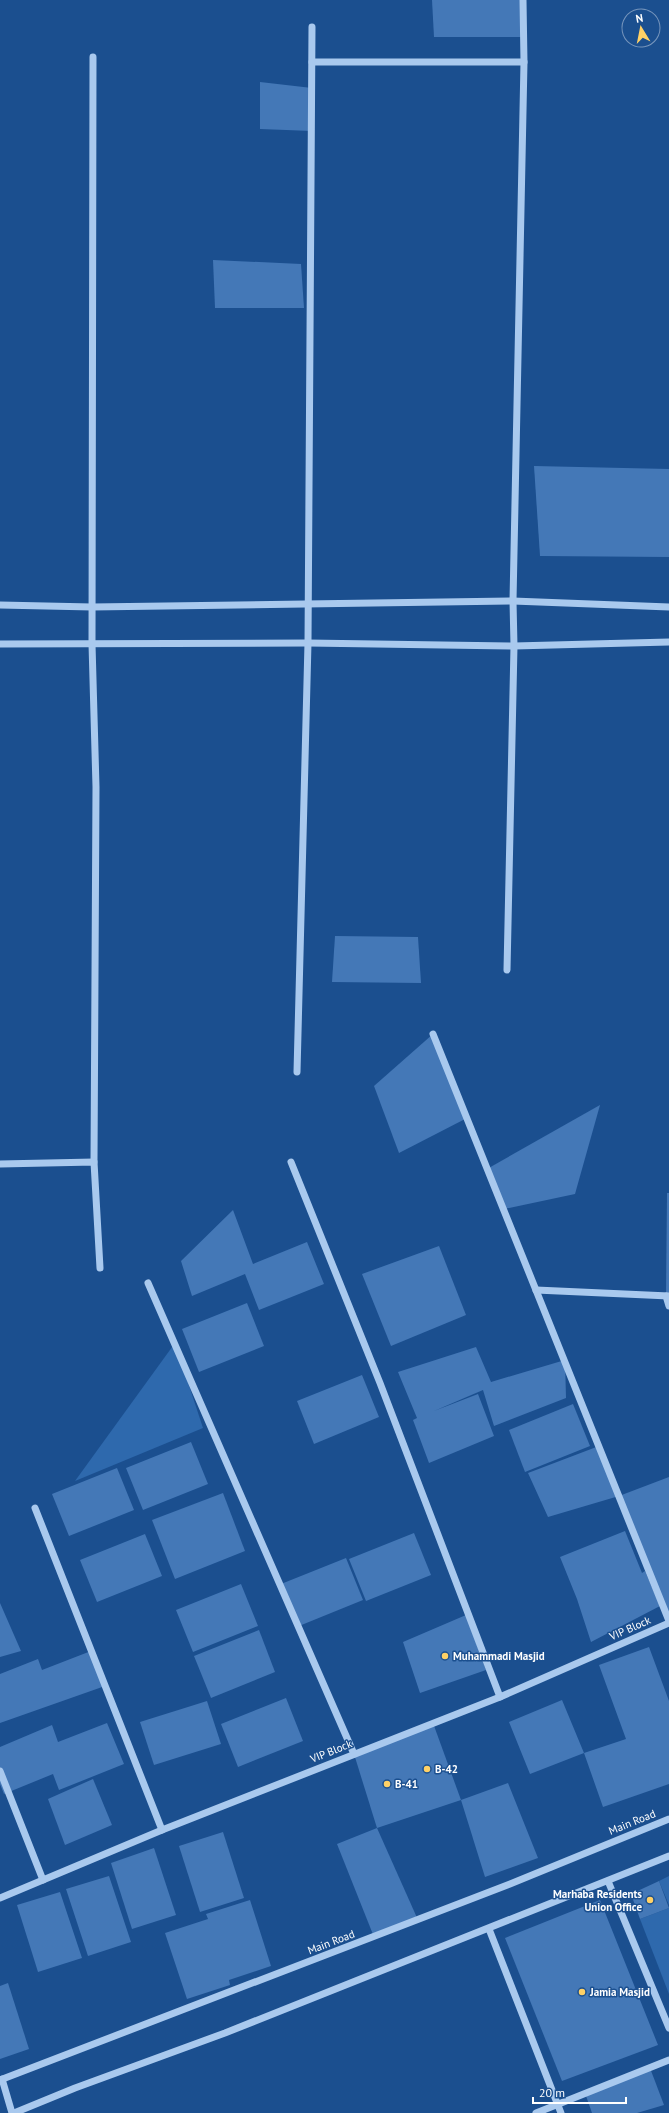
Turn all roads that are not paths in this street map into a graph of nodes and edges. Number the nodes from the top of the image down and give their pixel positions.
1 (523, 0) edge
2 (312, 27) dead end
3 (93, 57) dead end
4 (312, 62) junction
5 (524, 62) junction
6 (513, 601) junction
7 (308, 602) junction
8 (0, 605) edge
9 (92, 606) junction
10 (669, 607) edge
11 (669, 642) edge
12 (308, 643) junction
13 (0, 644) edge
14 (92, 644) junction
15 (514, 646) junction
16 (507, 970) dead end
17 (433, 1034) dead end
18 (297, 1072) dead end
19 (94, 1162) junction
20 (291, 1162) dead end
21 (0, 1164) edge
22 (100, 1268) dead end
23 (148, 1283) dead end
24 (536, 1290) junction
25 (667, 1296) edge
26 (669, 1306) edge
27 (35, 1508) dead end
28 (669, 1622) edge
29 (500, 1697) junction
30 (354, 1754) junction
31 (0, 1770) edge
32 (669, 1819) edge
33 (162, 1830) junction
34 (669, 1856) edge
35 (43, 1880) junction
36 (608, 1881) junction
37 (0, 1898) edge
38 (489, 1929) junction
39 (669, 2028) edge
40 (669, 2060) edge
41 (1, 2080) edge
42 (558, 2104) junction
43 (13, 2113) edge
44 (536, 2113) edge
45 (561, 2113) edge

1 - 5 street
2 - 4 street
3 - 9 street
4 - 5 street
4 - 7 street
5 - 6 street
6 - 7 street
6 - 10 street
6 - 15 street
7 - 9 street
7 - 12 street
8 - 9 street
9 - 14 street
11 - 15 street
12 - 14 street
12 - 15 street
12 - 18 street
13 - 14 street
14 - 19 street
15 - 16 street
17 - 24 street
19 - 21 street
19 - 22 street
20 - 29 street
23 - 30 street
24 - 25 street
24 - 28 street
25 - 26 street
27 - 33 street
28 - 29 street, VIP Block
29 - 30 street, VIP Block
30 - 33 street, VIP Block
31 - 35 street
32 - 41 street, Main Road
33 - 35 street, VIP Block
34 - 36 street
35 - 37 street, VIP Block
36 - 38 street
36 - 39 street
38 - 42 street
38 - 43 street
40 - 42 street
41 - 43 street
42 - 44 street
42 - 45 street

